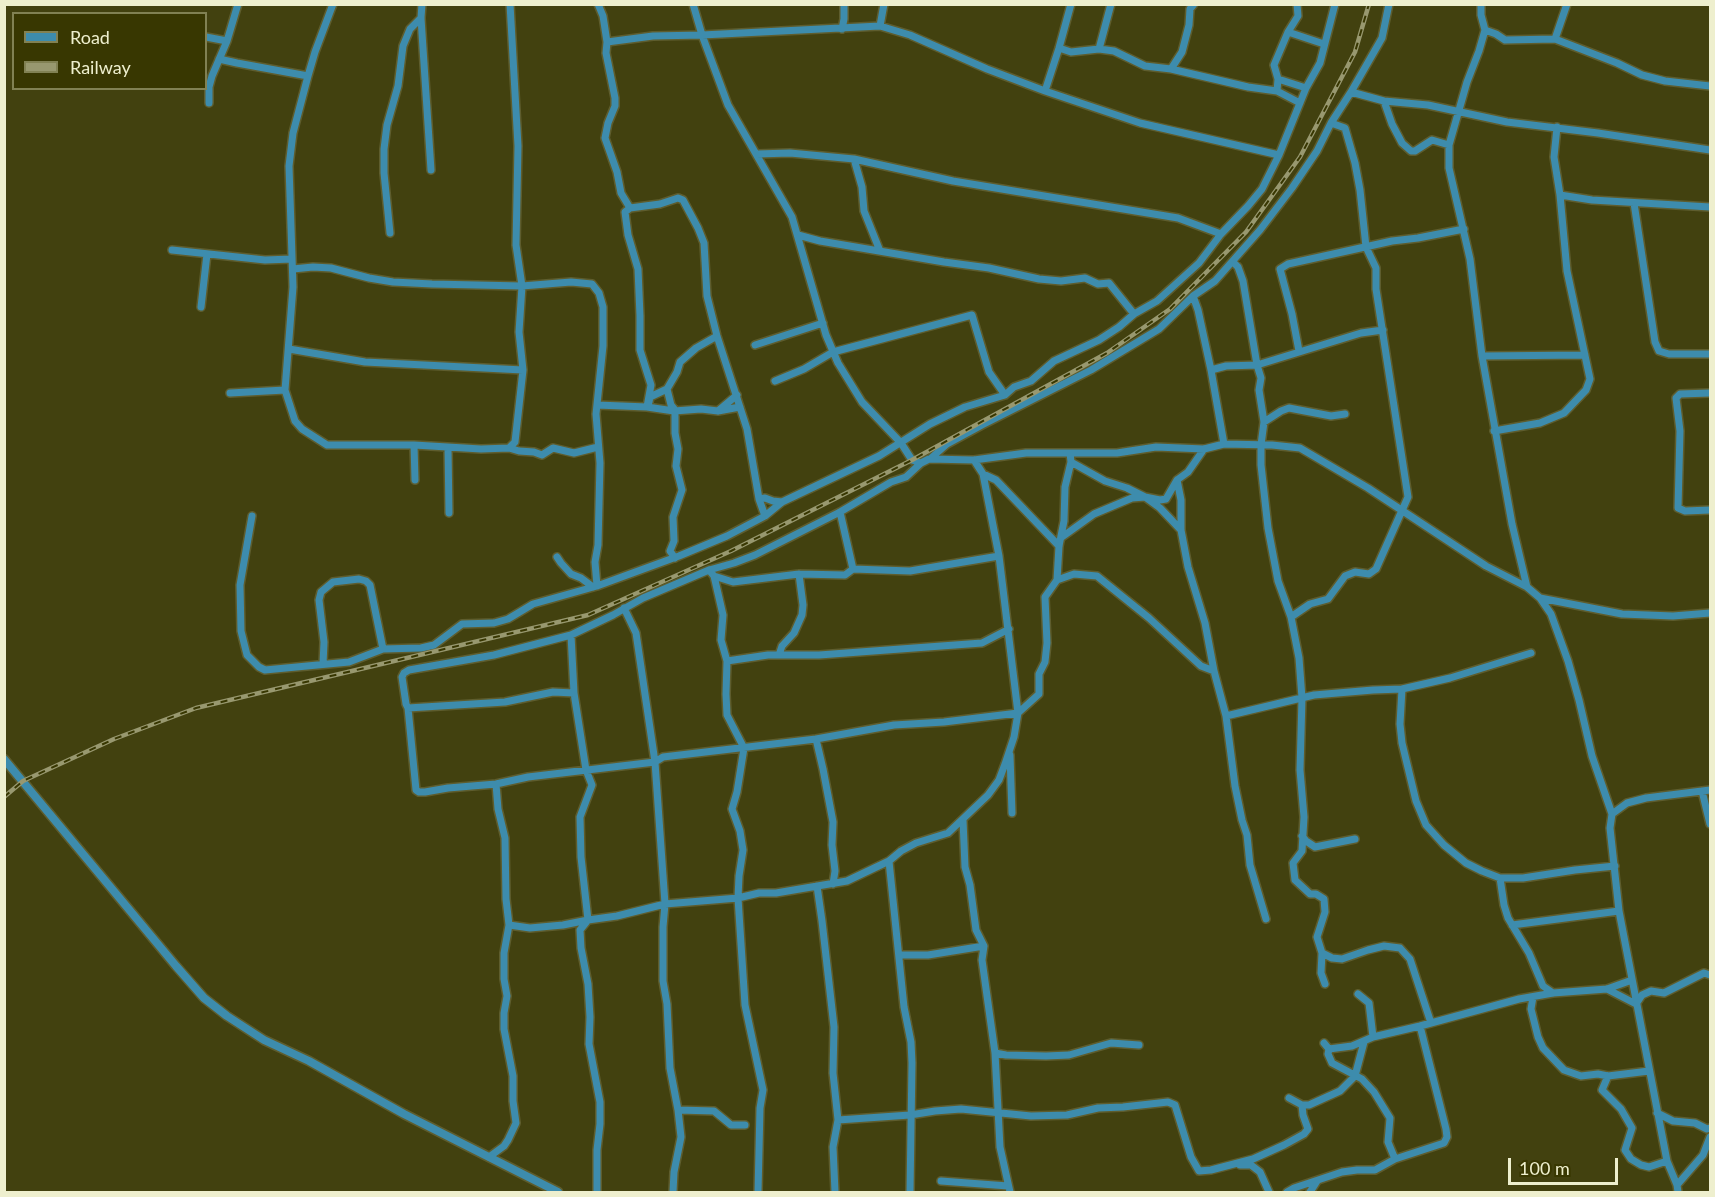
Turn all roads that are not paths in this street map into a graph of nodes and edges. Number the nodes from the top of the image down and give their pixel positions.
1 (238, 4) edge
2 (333, 4) edge
3 (422, 4) edge
4 (510, 4) edge
5 (598, 4) edge
6 (693, 4) edge
7 (844, 4) edge
8 (884, 4) edge
9 (1071, 4) edge
10 (1111, 4) edge
11 (1194, 4) edge
12 (1297, 4) edge
13 (1335, 4) edge
14 (1389, 4) edge
15 (1481, 4) edge
16 (1567, 4) edge
17 (421, 18) junction
18 (880, 26) junction
19 (842, 28) junction
20 (1485, 30) junction
21 (1288, 32) junction
22 (702, 35) junction
23 (207, 37) edge
24 (1555, 39) junction
25 (227, 41) junction
26 (607, 42) junction
27 (1324, 44) junction
28 (1059, 48) junction
29 (1100, 49) junction
30 (219, 58) junction
31 (1171, 69) junction
32 (308, 76) junction
33 (1278, 79) junction
34 (1710, 86) edge
35 (1306, 87) junction
36 (1045, 91) junction
37 (1277, 91) junction
38 (1351, 92) junction
39 (1384, 101) junction
40 (209, 103) dead end
41 (1300, 103) junction
42 (1459, 111) junction
43 (1331, 123) junction
44 (1557, 127) junction
45 (1449, 145) junction
46 (1710, 150) edge
47 (757, 154) junction
48 (1279, 155) junction
49 (854, 159) junction
50 (430, 170) dead end
51 (1560, 195) junction
52 (1634, 203) junction
53 (1710, 207) edge
54 (630, 208) junction
55 (1464, 229) junction
56 (390, 233) dead end
57 (1221, 234) junction
58 (798, 235) junction
59 (1366, 247) junction
60 (172, 250) dead end
61 (880, 251) junction
62 (207, 254) junction
63 (292, 259) junction
64 (1233, 262) junction
65 (293, 269) junction
66 (522, 286) junction
67 (1193, 296) junction
68 (201, 308) dead end
69 (1134, 314) junction
70 (823, 323) junction
71 (1383, 330) junction
72 (717, 336) junction
73 (755, 345) dead end
74 (289, 349) junction
75 (1299, 351) junction
76 (833, 352) junction
77 (1710, 354) edge
78 (1585, 355) junction
79 (1482, 356) junction
80 (1257, 365) junction
81 (523, 370) junction
82 (1211, 370) junction
83 (775, 381) dead end
84 (667, 389) junction
85 (285, 390) junction
86 (230, 393) dead end
87 (1710, 393) edge
88 (1005, 394) junction
89 (737, 395) junction
90 (597, 405) junction
91 (647, 407) junction
92 (740, 407) junction
93 (675, 411) junction
94 (718, 411) junction
95 (1344, 414) dead end
96 (1264, 422) junction
97 (1494, 430) junction
98 (901, 443) junction
99 (1224, 444) junction
100 (1261, 445) junction
101 (414, 446) junction
102 (598, 447) junction
103 (448, 448) junction
104 (509, 448) junction
105 (1204, 449) junction
106 (1070, 453) junction
107 (930, 459) junction
108 (974, 460) junction
109 (1071, 462) junction
110 (921, 463) junction
111 (983, 474) junction
112 (415, 480) dead end
113 (1178, 480) junction
114 (1145, 497) junction
115 (759, 498) junction
116 (782, 502) junction
117 (1710, 510) edge
118 (1403, 511) junction
119 (840, 512) junction
120 (449, 513) dead end
121 (252, 516) dead end
122 (765, 516) junction
123 (1181, 530) junction
124 (1062, 537) junction
125 (1059, 546) junction
126 (999, 556) junction
127 (557, 557) dead end
128 (675, 558) junction
129 (853, 570) junction
130 (711, 573) junction
131 (799, 574) junction
132 (1057, 580) junction
133 (1527, 586) junction
134 (595, 587) junction
135 (1539, 598) junction
136 (624, 608) junction
137 (1710, 613) edge
138 (1291, 617) junction
139 (1009, 629) junction
140 (571, 635) junction
141 (383, 649) junction
142 (1531, 653) dead end
143 (779, 655) junction
144 (727, 661) junction
145 (323, 664) junction
146 (1214, 671) junction
147 (1402, 689) junction
148 (574, 693) junction
149 (1302, 698) junction
150 (408, 708) junction
151 (1018, 713) junction
152 (1226, 716) junction
153 (816, 739) junction
154 (744, 748) junction
155 (1010, 749) junction
156 (4, 759) edge
157 (655, 762) junction
158 (586, 770) junction
159 (496, 784) junction
160 (1706, 791) edge
161 (1012, 813) dead end
162 (1612, 814) junction
163 (963, 820) junction
164 (1710, 824) edge
165 (1302, 836) junction
166 (1355, 839) dead end
167 (889, 861) junction
168 (1615, 866) junction
169 (1500, 878) junction
170 (833, 884) junction
171 (817, 886) junction
172 (738, 898) junction
173 (664, 904) junction
174 (1619, 911) junction
175 (1266, 919) dead end
176 (588, 920) junction
177 (509, 925) junction
178 (1512, 925) junction
179 (984, 946) junction
180 (1322, 953) junction
181 (899, 955) junction
182 (1710, 975) edge
183 (1632, 980) junction
184 (1325, 984) dead end
185 (1607, 989) junction
186 (1358, 993) dead end
187 (1553, 993) junction
188 (1533, 997) junction
189 (1636, 1004) junction
190 (1431, 1023) junction
191 (1420, 1026) junction
192 (1373, 1037) junction
193 (1364, 1042) junction
194 (1139, 1045) dead end
195 (995, 1053) junction
196 (1649, 1071) junction
197 (1355, 1076) junction
198 (1608, 1076) junction
199 (1289, 1098) dead end
200 (1302, 1105) junction
201 (678, 1110) junction
202 (999, 1112) junction
203 (1657, 1113) junction
204 (910, 1115) junction
205 (838, 1120) junction
206 (745, 1125) dead end
207 (1710, 1128) edge
208 (1710, 1137) edge
209 (489, 1157) junction
210 (1395, 1159) junction
211 (1667, 1161) junction
212 (1231, 1165) junction
213 (941, 1181) dead end
214 (1317, 1181) junction
215 (1009, 1189) edge
216 (1677, 1189) edge
217 (1293, 1191) edge
218 (558, 1192) edge
219 (597, 1192) edge
220 (673, 1192) edge
221 (758, 1192) edge
222 (835, 1192) edge
223 (910, 1192) edge
224 (1269, 1192) edge
225 (1310, 1192) edge

1 - 25 street
2 - 32 street
3 - 17 street
4 - 66 street
5 - 26 street
6 - 22 street
7 - 19 street
8 - 18 street
9 - 28 street
10 - 29 street
11 - 31 street
12 - 21 street
13 - 27 street
14 - 38 street
15 - 20 street
16 - 24 street
17 - 50 street
17 - 56 street
18 - 19 street
18 - 36 street
19 - 22 street
20 - 24 street
20 - 42 street
21 - 27 street
21 - 33 street
22 - 26 street
22 - 47 street
23 - 25 street
24 - 34 street
25 - 30 street
26 - 54 street
27 - 35 street
28 - 29 street
28 - 36 street
29 - 31 street
30 - 32 street
30 - 40 street
31 - 37 street
32 - 63 street
33 - 35 street
33 - 37 street
35 - 41 street
36 - 48 street
37 - 41 street
38 - 39 street
38 - 43 street
39 - 42 street
39 - 45 street
41 - 48 street
42 - 44 street
42 - 45 street
43 - 59 street
43 - 64 street
44 - 46 street
44 - 51 street
45 - 55 street
47 - 49 street
47 - 58 street
48 - 57 street
49 - 57 street
49 - 61 street
51 - 52 street
51 - 78 street
52 - 53 street
52 - 77 street
54 - 72 street
54 - 91 street
55 - 59 street
55 - 79 street
57 - 69 street
58 - 61 street
58 - 70 street
59 - 71 street
59 - 75 street
60 - 62 street
61 - 69 street
62 - 63 street
62 - 68 street
63 - 65 street
64 - 67 street
64 - 80 street
65 - 66 street
65 - 74 street
66 - 81 street
66 - 90 street
67 - 82 street
67 - 107 street
69 - 88 street
70 - 73 street
70 - 76 street
71 - 75 street
71 - 118 street
72 - 84 street
72 - 89 street
74 - 81 street
74 - 85 street
75 - 80 street
76 - 83 street
76 - 88 street
76 - 98 street
78 - 79 street
78 - 97 street
79 - 97 street
80 - 82 street
80 - 96 street
81 - 104 street
82 - 99 street
84 - 91 street
84 - 93 street
85 - 86 street
85 - 101 street
87 - 117 street
88 - 98 street
89 - 92 street
89 - 94 street
90 - 91 street
90 - 102 street
91 - 93 street
92 - 94 street
92 - 115 street
93 - 94 street
93 - 128 street
95 - 96 street
96 - 100 street
97 - 133 street
98 - 110 street
98 - 116 street
99 - 100 street
99 - 105 street
100 - 118 street
100 - 138 street
101 - 103 street
101 - 112 street
102 - 104 street
102 - 134 street
103 - 104 street
103 - 120 street
105 - 106 street
105 - 113 street
106 - 108 street
106 - 109 street
107 - 108 street
107 - 110 street
108 - 111 street
109 - 114 street
109 - 124 street
110 - 119 street
111 - 125 street
111 - 126 street
113 - 114 street
113 - 123 street
114 - 123 street
114 - 124 street
115 - 116 street
115 - 122 street
116 - 122 street
118 - 133 street
118 - 138 street
119 - 129 street
119 - 130 street
121 - 145 street
122 - 128 street
123 - 146 street
124 - 125 street
125 - 132 street
126 - 129 street
126 - 139 street
127 - 134 street
128 - 134 street
129 - 131 street
130 - 131 street
130 - 136 street
130 - 144 street
131 - 143 street
132 - 146 street
132 - 151 street
133 - 135 street
134 - 141 street
135 - 137 street
135 - 162 street
136 - 140 street
136 - 157 street
138 - 149 street
139 - 143 street
139 - 151 street
140 - 148 street
140 - 150 street
141 - 145 street
141 - 145 street
142 - 147 street
143 - 144 street
144 - 154 street
146 - 152 street
147 - 149 street
147 - 169 street
148 - 150 street
148 - 158 street
149 - 152 street
149 - 165 street
150 - 159 street
151 - 153 street
151 - 155 street
152 - 175 street
153 - 154 street
153 - 170 street
154 - 157 street
154 - 172 street
155 - 161 street
155 - 163 street
156 - 209 street
157 - 158 street
157 - 173 street
158 - 159 street
158 - 176 street
159 - 177 street
160 - 162 street
160 - 164 street
162 - 168 street
163 - 167 street
163 - 179 street
165 - 166 street
165 - 180 street
167 - 170 street
167 - 181 street
168 - 169 street
168 - 174 street
169 - 178 street
170 - 171 street
171 - 172 street
171 - 205 street
172 - 173 street
172 - 221 street
173 - 176 street
173 - 201 street
174 - 178 street
174 - 183 street
176 - 177 street
176 - 219 street
177 - 209 street
178 - 187 street
179 - 181 street
179 - 195 street
180 - 184 street
180 - 190 street
181 - 204 street
182 - 189 street
183 - 185 street
183 - 189 street
185 - 187 street
185 - 189 street
186 - 192 street
187 - 188 street
188 - 190 street
188 - 198 street
189 - 196 street
190 - 191 street
191 - 192 street
191 - 210 street
192 - 193 street
193 - 197 street
193 - 197 street
194 - 195 street
195 - 202 street
196 - 198 street
196 - 203 street
197 - 200 street
197 - 210 street
198 - 211 street
199 - 200 street
200 - 212 street
201 - 206 street
201 - 220 street
202 - 204 street
202 - 212 street
202 - 215 street
203 - 207 street
203 - 211 street
204 - 205 street
204 - 223 street
205 - 222 street
208 - 216 street
209 - 218 street
210 - 214 street
211 - 216 street
212 - 224 street
213 - 215 street
214 - 217 street
214 - 225 street

